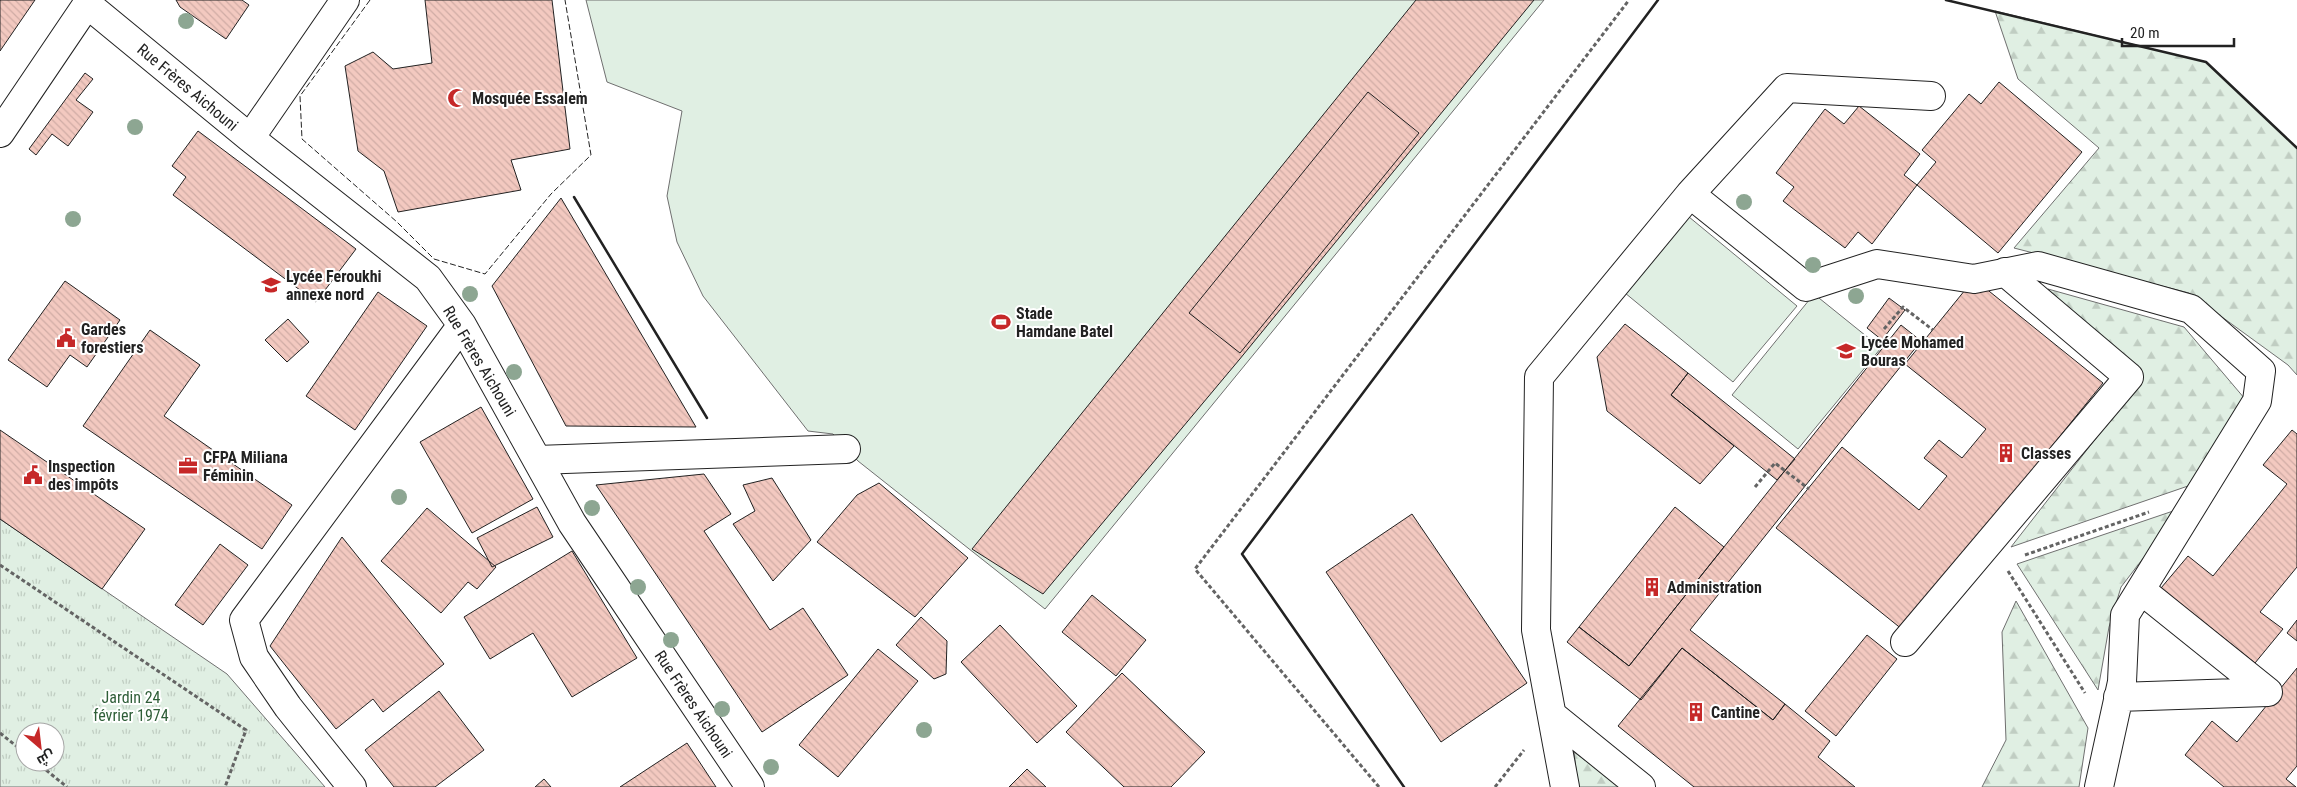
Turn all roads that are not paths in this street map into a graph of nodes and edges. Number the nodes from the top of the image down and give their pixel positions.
1 (345, 0) edge
2 (88, 2) edge
3 (1931, 96) dead end
4 (0, 133) edge
5 (250, 138) junction
6 (1690, 194) junction
7 (2005, 272) junction
8 (462, 325) junction
9 (846, 449) dead end
10 (537, 460) junction
11 (2141, 590) junction
12 (1905, 642) dead end
13 (2118, 697) junction
14 (1552, 715) junction
15 (352, 787) edge
16 (750, 787) edge
17 (1565, 787) edge
18 (1641, 787) edge
19 (2099, 787) edge

1 - 5 street
2 - 4 street
2 - 5 street, Rue Frères Aichouni
3 - 6 street
5 - 8 street, Rue Frères Aichouni
6 - 7 street
6 - 14 street
7 - 11 street
7 - 12 street
8 - 10 street, Rue Frères Aichouni
8 - 15 street
9 - 10 street
10 - 16 street, Rue Frères Aichouni
11 - 13 street
11 - 13 street
13 - 19 street
14 - 17 street
14 - 18 street

